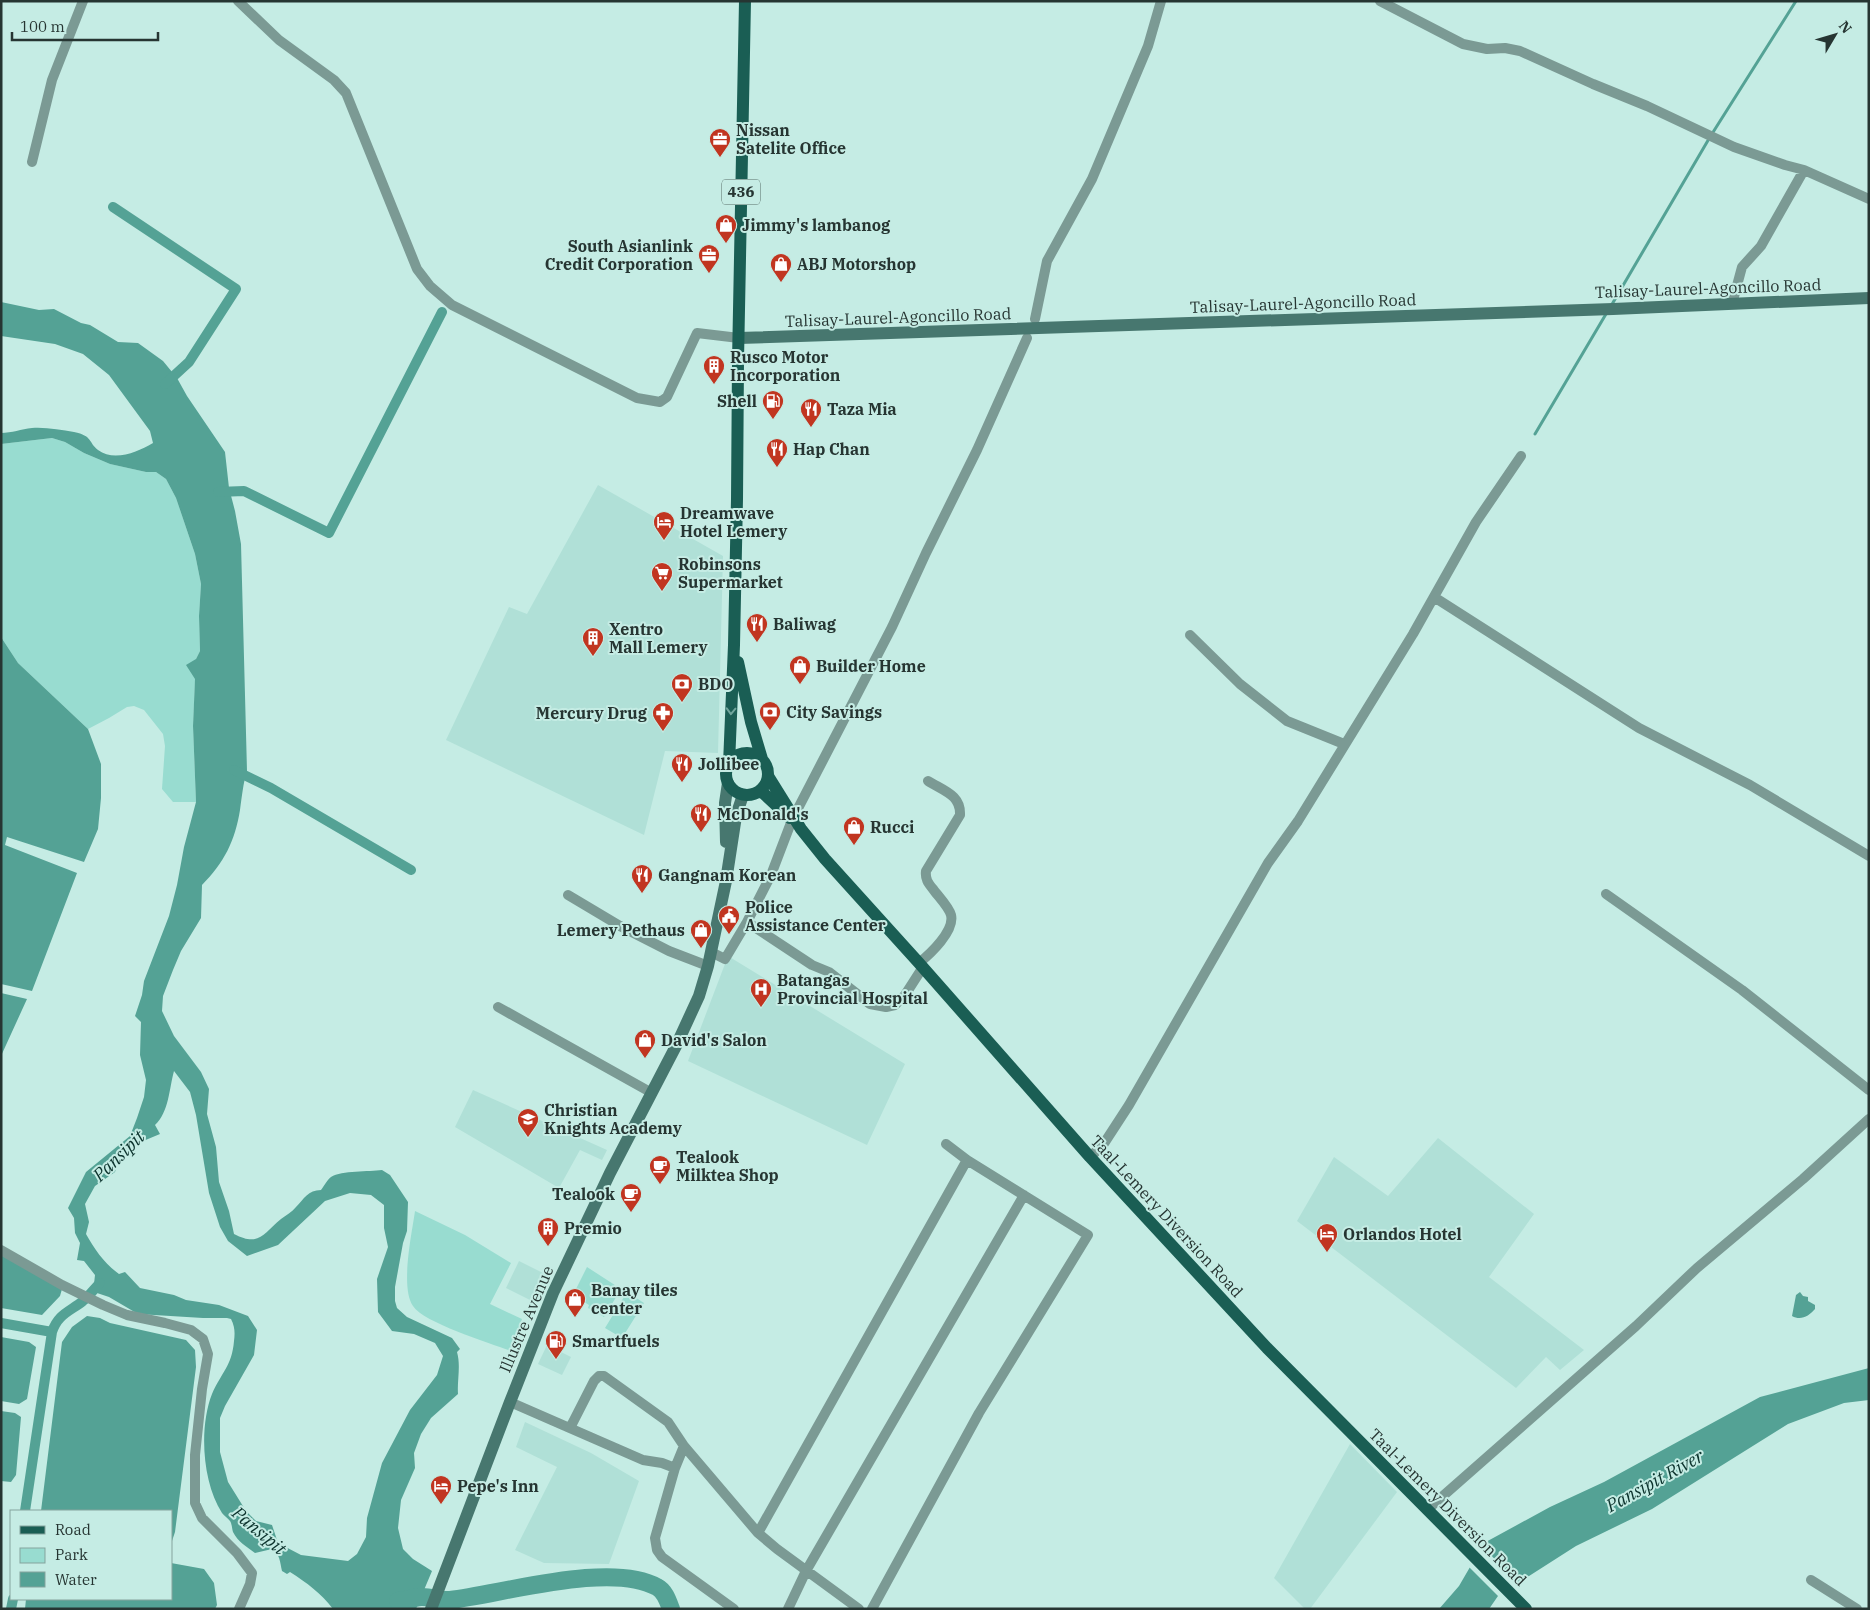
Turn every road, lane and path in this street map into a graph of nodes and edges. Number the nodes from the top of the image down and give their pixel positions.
1 (83, 1) edge
2 (238, 1) edge
3 (745, 1) edge
4 (1162, 1) edge
5 (1380, 1) edge
6 (32, 162) dead end
7 (1804, 170) junction
8 (1869, 199) edge
9 (1869, 298) edge
10 (1732, 304) junction
11 (1035, 319) dead end
12 (738, 338) junction
13 (1028, 338) dead end
14 (1521, 456) dead end
15 (1434, 597) junction
16 (1190, 635) dead end
17 (734, 645) junction
18 (1344, 744) junction
19 (762, 759) junction
20 (729, 764) junction
21 (768, 776) junction
22 (928, 781) dead end
23 (728, 783) junction
24 (761, 791) junction
25 (743, 795) junction
26 (793, 818) junction
27 (1869, 856) edge
28 (726, 881) junction
29 (1606, 894) dead end
30 (568, 896) dead end
31 (747, 922) junction
32 (711, 952) junction
33 (921, 965) junction
34 (708, 966) junction
35 (498, 1007) dead end
36 (1869, 1090) edge
37 (652, 1093) junction
38 (1869, 1119) edge
39 (946, 1144) dead end
40 (1090, 1157) junction
41 (966, 1160) junction
42 (1024, 1195) junction
43 (1, 1250) edge
44 (510, 1402) junction
45 (570, 1428) junction
46 (684, 1446) junction
47 (675, 1468) junction
48 (1427, 1510) junction
49 (758, 1533) junction
50 (806, 1571) junction
51 (1811, 1580) dead end
52 (239, 1609) edge
53 (431, 1609) edge
54 (734, 1609) edge
55 (788, 1609) edge
56 (858, 1609) edge
57 (872, 1609) edge
58 (1526, 1609) edge
59 (1857, 1609) edge

1 - 6 street
2 - 12 street
3 - 12 main road, 436
4 - 11 street
5 - 7 street
7 - 8 street
7 - 10 street
9 - 10 main road, Talisay-Laurel-Agoncillo Road
10 - 12 main road, Talisay-Laurel-Agoncillo Road
12 - 17 main road, 436
13 - 26 street
14 - 15 street
15 - 18 street
15 - 27 street
16 - 18 street
17 - 19 main road, 436
17 -> 20 main road, 436
18 - 40 street
19 - 20 main road
19 - 21 main road, 436
20 - 23 main road, 436
21 - 24 main road
21 - 26 main road, Taal-Lemery Diversion Road
22 - 33 street
23 - 25 main road
23 - 28 main road, Illustre Avenue / 436
24 - 25 main road
24 - 26 main road, Taal-Lemery Diversion Road
25 - 28 main road, Illustre Avenue / 436
26 - 31 street
26 - 33 main road, Taal-Lemery Diversion Road
28 - 32 main road, Illustre Avenue / 436
29 - 36 street
30 - 34 street
31 - 32 street
31 - 33 street
32 - 34 main road, Illustre Avenue / 436
33 - 40 main road, Taal-Lemery Diversion Road
34 - 37 main road, Illustre Avenue / 436
35 - 37 street
37 - 44 main road, Illustre Avenue / 436
38 - 48 street
39 - 41 street
40 - 48 main road, Taal-Lemery Diversion Road
41 - 42 street
41 - 49 street
42 - 50 street
42 - 57 street
43 - 52 street
44 - 45 street
44 - 53 main road, Illustre Avenue / 436
45 - 46 street
45 - 47 street
46 - 47 street
46 - 49 street
47 - 54 street
48 - 58 main road, Taal-Lemery Diversion Road
49 - 50 street
50 - 55 street
50 - 56 street
51 - 59 street

